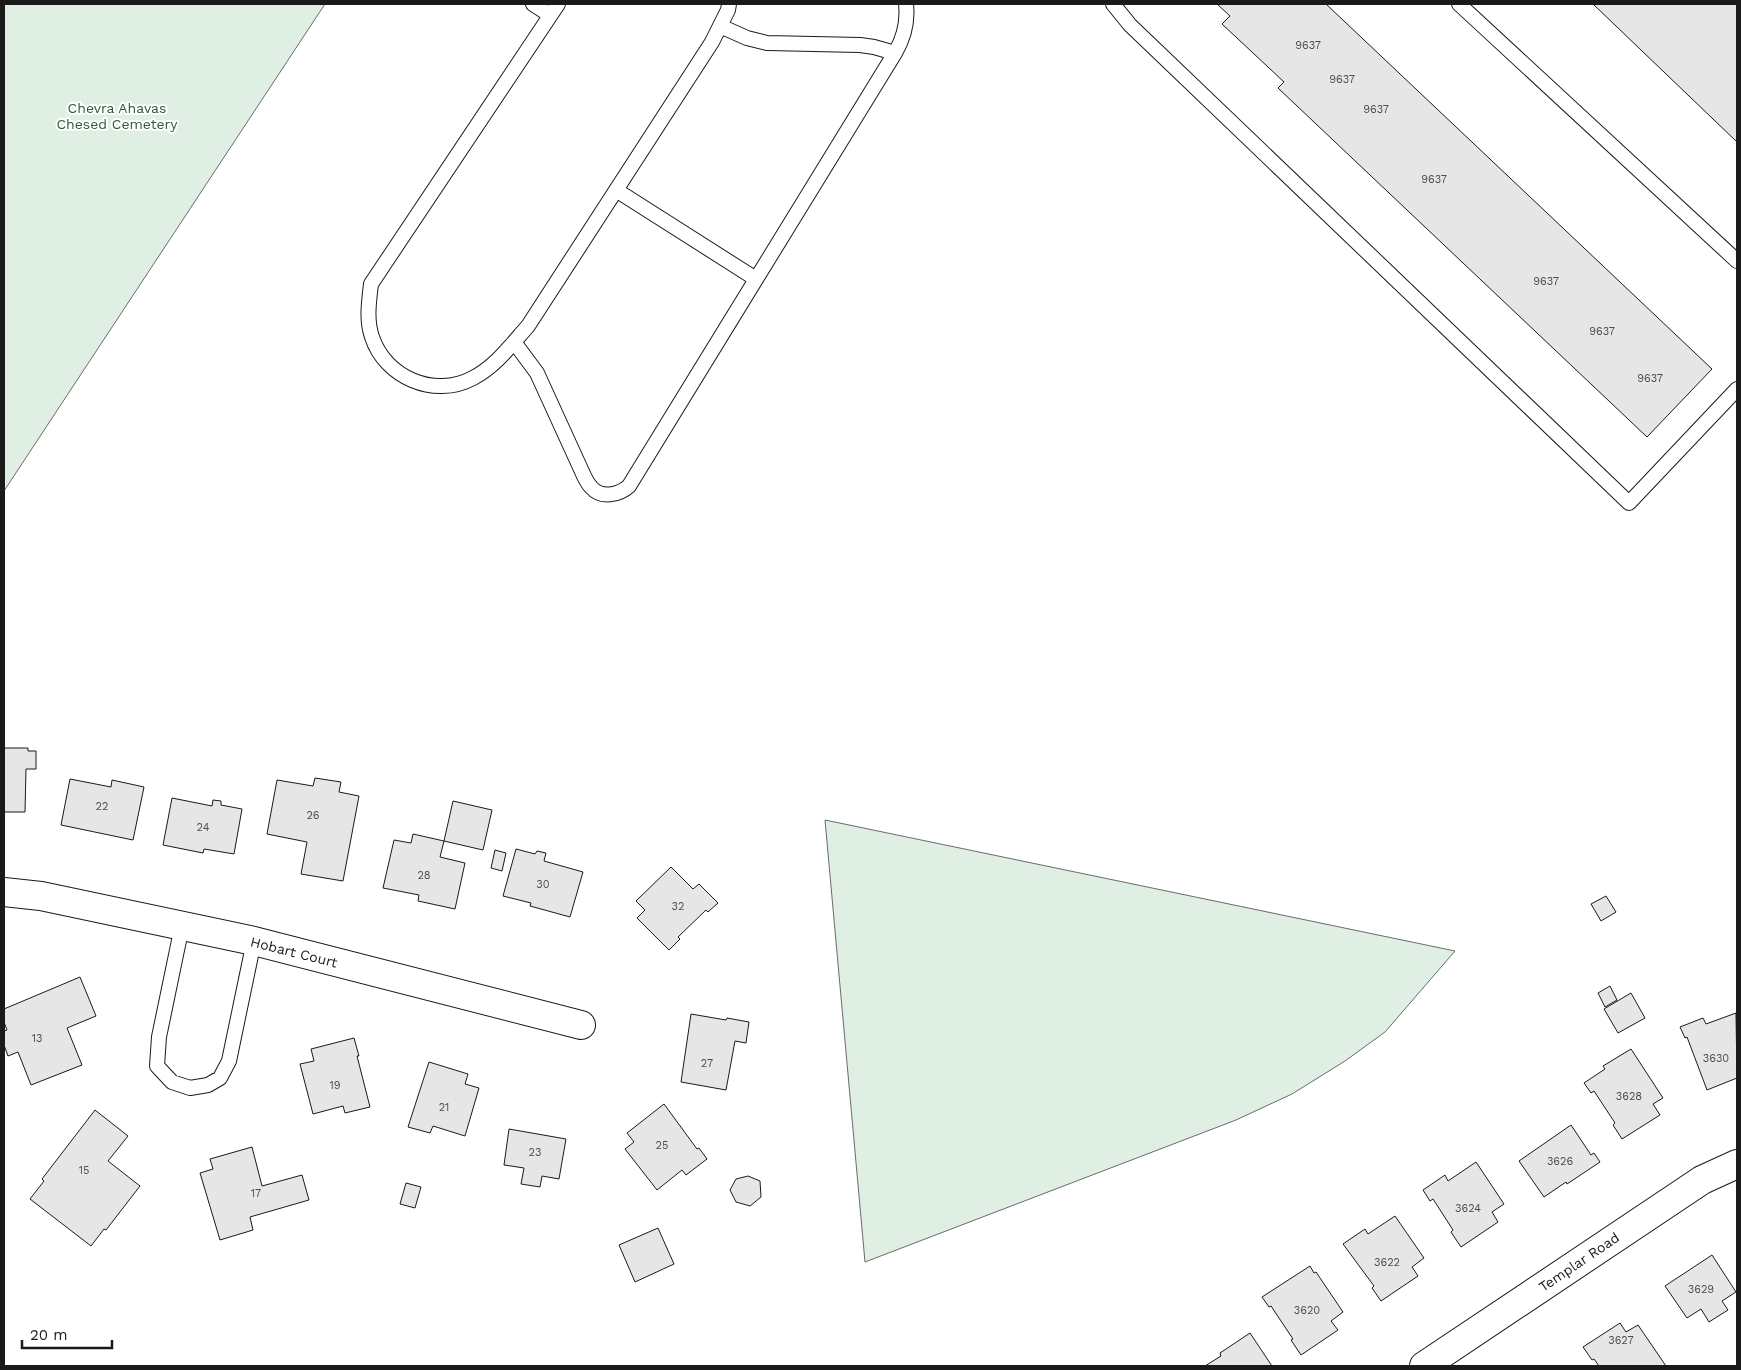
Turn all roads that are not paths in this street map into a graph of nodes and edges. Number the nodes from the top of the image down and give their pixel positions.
1 (533, 4) edge
2 (729, 4) edge
3 (906, 4) edge
4 (1114, 4) edge
5 (1459, 4) edge
6 (554, 9) edge
7 (720, 26) junction
8 (895, 53) junction
9 (616, 190) junction
10 (1737, 260) edge
11 (756, 279) junction
12 (514, 342) junction
13 (1737, 389) edge
14 (4, 892) edge
15 (182, 926) junction
16 (254, 941) junction
17 (581, 1025) dead end
18 (1737, 1164) edge
19 (1424, 1366) edge

1 - 6 lane
2 - 7 lane
3 - 8 lane
4 - 13 lane
5 - 10 lane
6 - 12 lane
7 - 8 lane
7 - 9 lane
8 - 11 lane
9 - 11 lane
9 - 12 lane
11 - 12 lane
14 - 15 street, Hobart Court
15 - 16 street, Hobart Court
15 - 16 lane
16 - 17 street, Hobart Court
18 - 19 street, Templar Road

